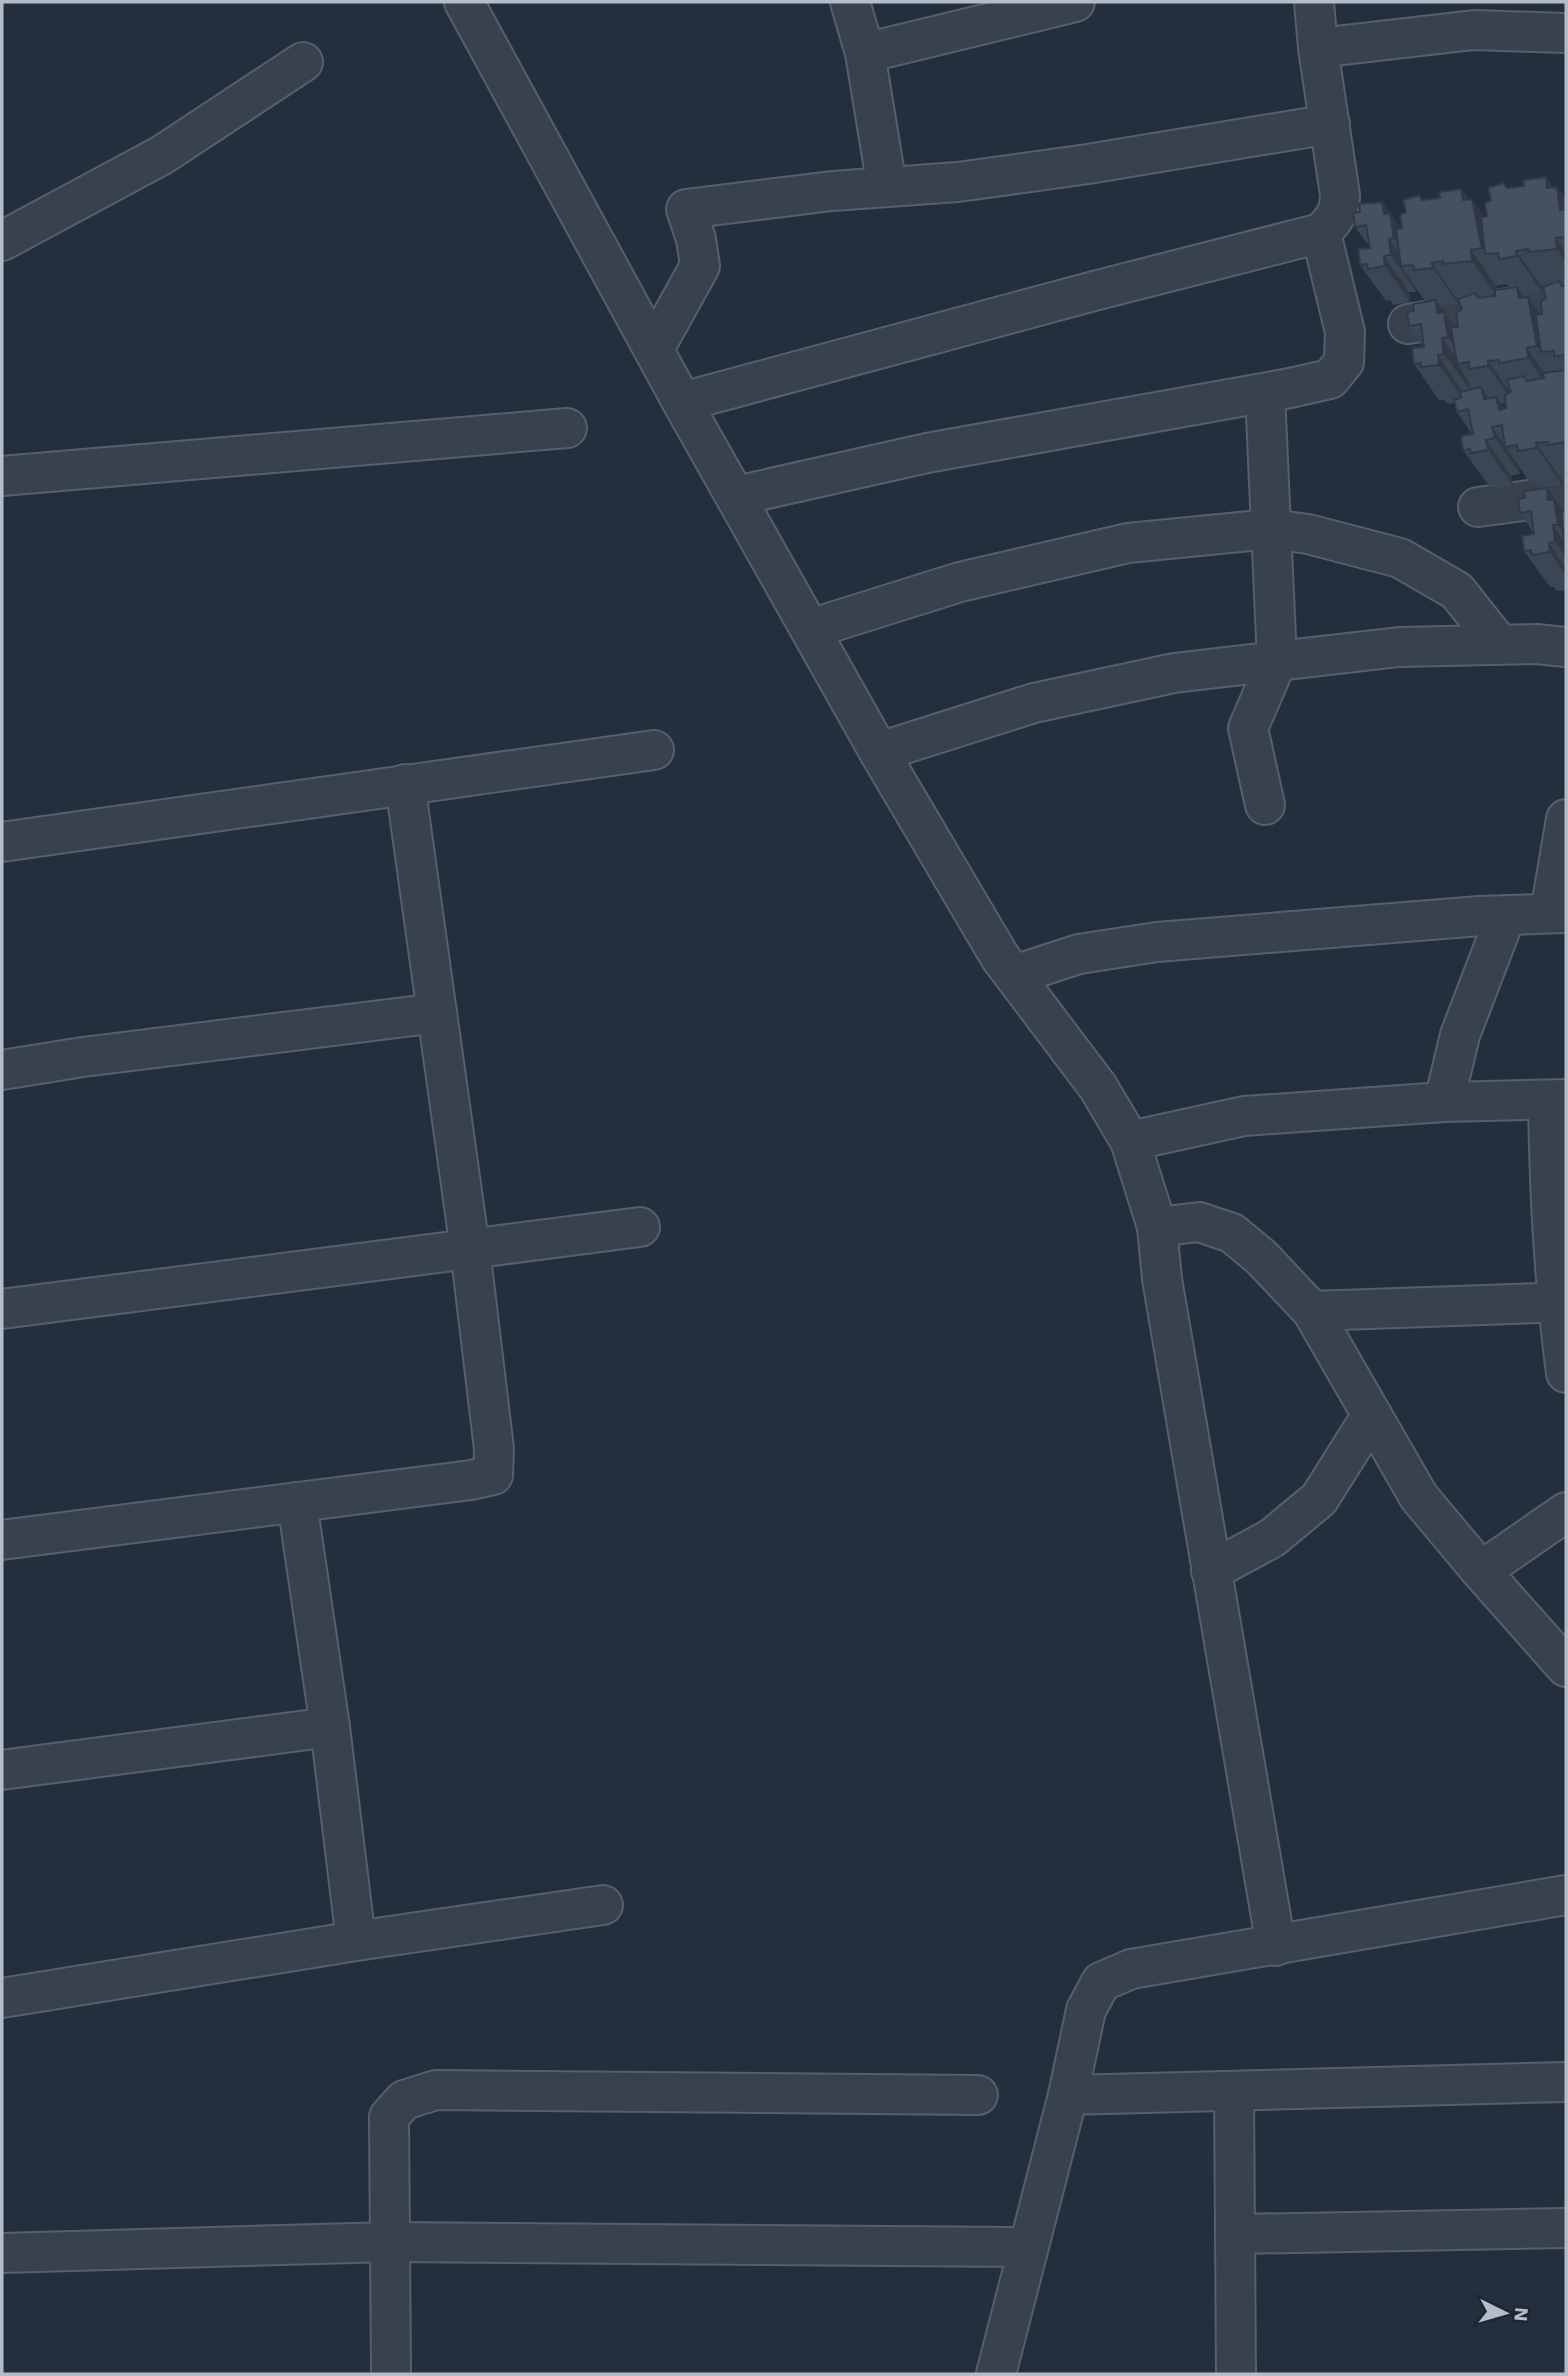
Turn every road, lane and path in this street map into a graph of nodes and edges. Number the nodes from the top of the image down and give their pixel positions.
1 (850, 2) edge
2 (1074, 2) edge
3 (1314, 2) edge
4 (472, 4) edge
5 (1474, 16) edge
6 (1566, 33) edge
7 (1318, 48) junction
8 (865, 53) junction
9 (303, 62) dead end
10 (1329, 124) junction
11 (887, 187) junction
12 (1321, 233) junction
13 (2, 241) edge
14 (1566, 299) edge
15 (1408, 324) edge
16 (654, 349) junction
17 (1265, 393) junction
18 (682, 402) junction
19 (567, 428) dead end
20 (2, 476) edge
21 (1566, 495) edge
22 (736, 496) junction
23 (1478, 507) dead end
24 (1271, 529) junction
25 (810, 629) junction
26 (1499, 644) junction
27 (1566, 647) edge
28 (1277, 661) junction
29 (654, 750) dead end
30 (879, 752) junction
31 (405, 784) junction
32 (1265, 805) dead end
33 (1566, 819) edge
34 (2, 842) edge
35 (1558, 913) edge
36 (1506, 915) junction
37 (1014, 975) junction
38 (438, 1013) junction
39 (2, 1070) edge
40 (1557, 1100) edge
41 (1444, 1102) junction
42 (1130, 1141) junction
43 (640, 1227) dead end
44 (1157, 1227) junction
45 (470, 1249) junction
46 (1561, 1302) edge
47 (2, 1309) edge
48 (1312, 1311) junction
49 (1566, 1373) edge
50 (1372, 1415) junction
51 (297, 1502) junction
52 (1566, 1512) edge
53 (2, 1540) edge
54 (1212, 1570) junction
55 (1481, 1571) junction
56 (1566, 1667) edge
57 (330, 1727) junction
58 (2, 1770) edge
59 (1566, 1895) edge
60 (603, 1905) dead end
61 (356, 1941) junction
62 (1276, 1945) junction
63 (2, 1998) edge
64 (1566, 2082) edge
65 (1234, 2091) junction
66 (978, 2095) dead end
67 (1069, 2095) junction
68 (1566, 2228) edge
69 (1236, 2234) junction
70 (390, 2242) junction
71 (1028, 2248) junction
72 (2, 2253) edge
73 (391, 2374) edge
74 (996, 2374) edge
75 (1236, 2374) edge

1 - 8 street
2 - 8 street
3 - 7 street
4 - 16 street
5 - 6 street
5 - 7 street
7 - 10 street
8 - 11 street
9 - 13 street
10 - 11 street
10 - 12 street
11 - 16 street
12 - 17 street
12 - 18 street
14 - 15 street
16 - 18 street
17 - 22 street
17 - 24 street
18 - 22 street
19 - 20 street
21 - 23 street
22 - 25 street
24 - 25 street
24 - 26 street
24 - 28 street
25 - 30 street
26 - 27 street
26 - 28 street
28 - 30 street
28 - 32 street
29 - 31 street
30 - 37 street
31 - 34 street
31 - 38 street
33 - 35 street
35 - 36 street
36 - 37 street
36 - 41 street
37 - 42 street
38 - 39 street
38 - 45 street
40 - 41 street
40 - 46 street
41 - 42 street
42 - 44 street
43 - 45 street
44 - 48 street
44 - 54 street
45 - 47 street
45 - 51 street
46 - 48 street
46 - 49 street
48 - 50 street
50 - 54 street
50 - 55 street
51 - 53 street
51 - 57 street
52 - 55 street
54 - 62 street
55 - 56 street
57 - 58 street
57 - 61 street
59 - 62 street
60 - 61 street
61 - 63 street
62 - 67 street
64 - 65 street
65 - 67 street
65 - 69 street
66 - 70 street
67 - 71 street
68 - 69 street
69 - 75 street
70 - 71 street
70 - 72 street
70 - 73 street
71 - 74 street

